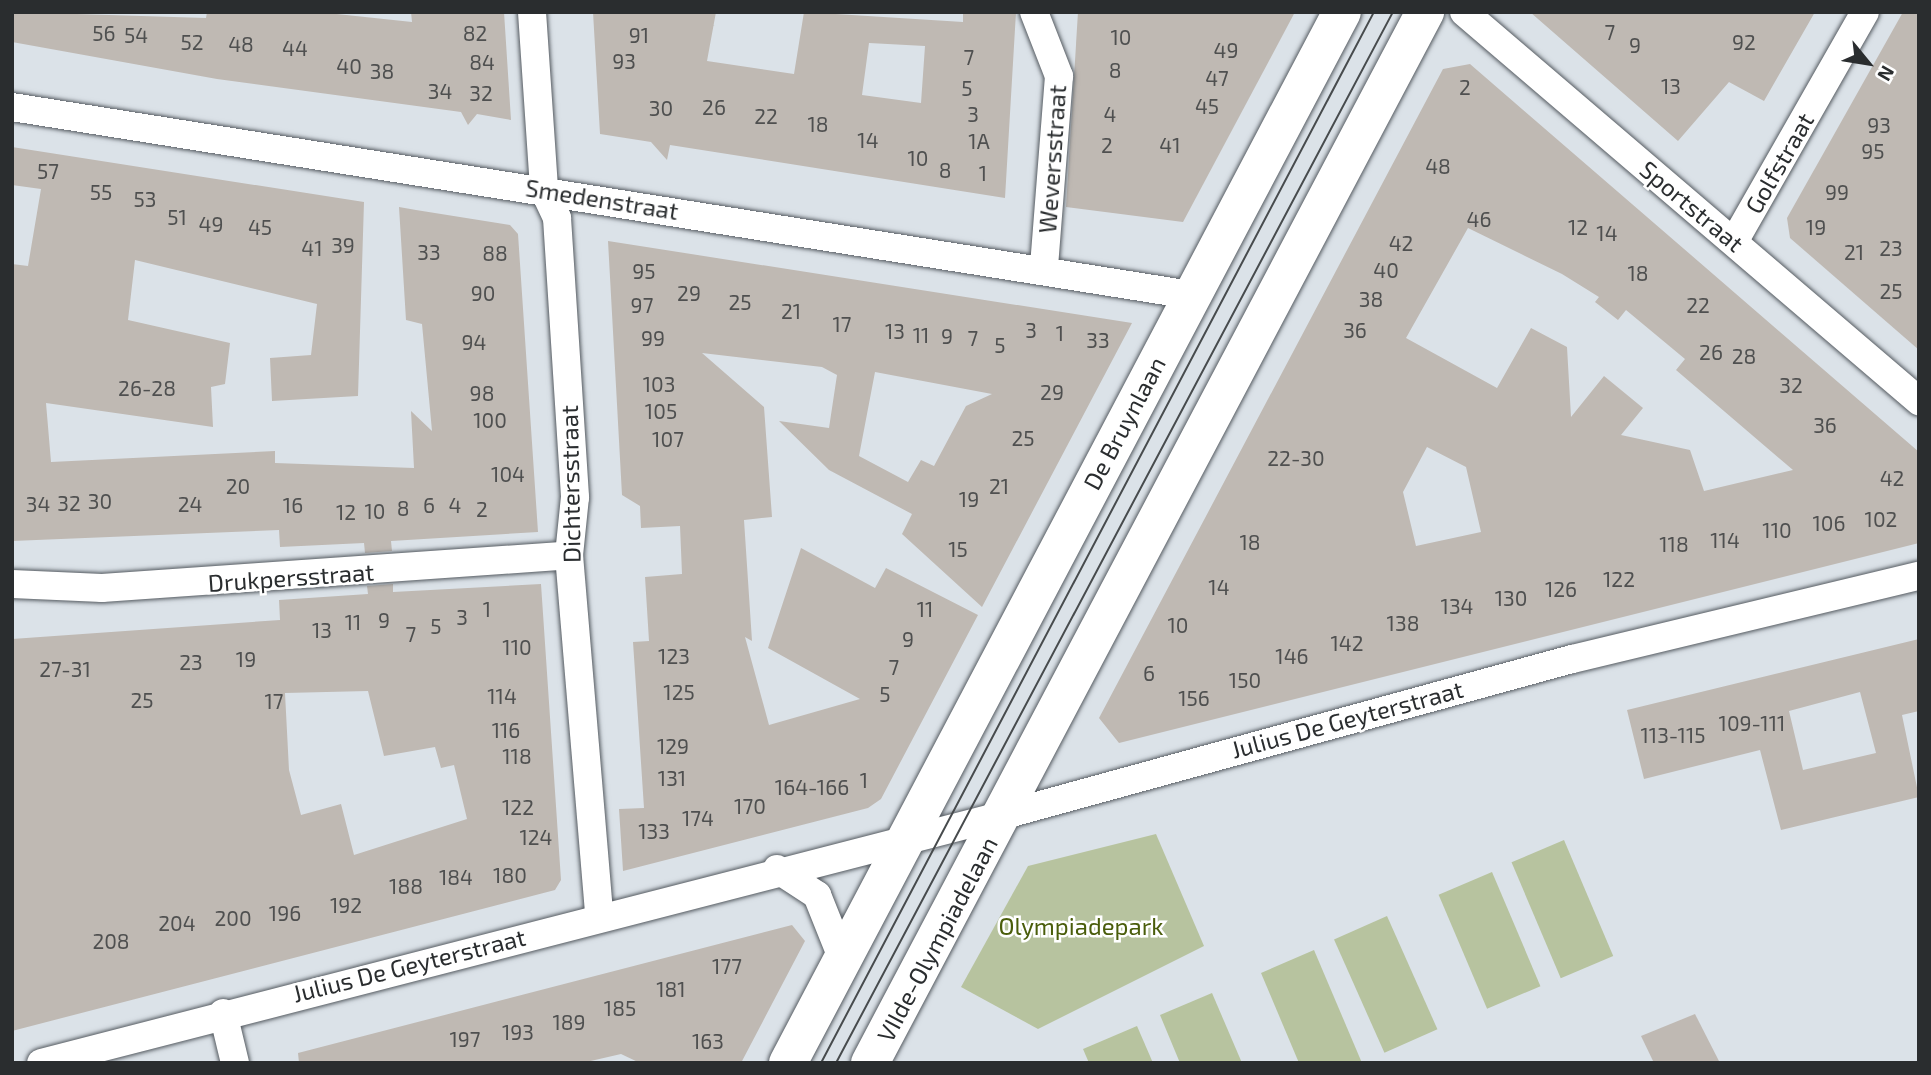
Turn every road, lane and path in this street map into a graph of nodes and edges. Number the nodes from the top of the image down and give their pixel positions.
1 (532, 12) edge
2 (1034, 12) edge
3 (1342, 12) edge
4 (1425, 12) edge
5 (1464, 12) edge
6 (1865, 12) edge
7 (12, 107) edge
8 (544, 190) junction
9 (1735, 240) junction
10 (1044, 268) junction
11 (1191, 295) junction
12 (1919, 401) edge
13 (569, 555) junction
14 (1919, 576) edge
15 (12, 584) edge
16 (1004, 815) junction
17 (909, 836) junction
18 (777, 869) junction
19 (599, 916) junction
20 (843, 960) junction
21 (223, 1013) junction
22 (41, 1063) edge
23 (235, 1063) edge
24 (788, 1063) edge
25 (870, 1063) edge

1 - 8 street, Dichtersstraat
2 - 10 street, Weversstraat
3 - 11 main road, De Bruynlaan
4 - 16 main road
5 - 9 street, Sportstraat
6 - 9 street, Golfstraat
7 - 8 street, Smedenstraat
8 - 10 street, Smedenstraat
8 - 13 street, Dichtersstraat
9 - 12 street, Sportstraat
10 - 11 street, Smedenstraat
11 - 17 main road, De Bruynlaan
13 - 15 street, Drukpersstraat
13 - 19 street, Dichtersstraat
14 - 16 street, Julius De Geyterstraat
16 - 17 street, Julius De Geyterstraat
16 - 25 main road, VIIde-Olympiadelaan
17 - 18 street, Julius De Geyterstraat
17 - 20 main road
18 - 19 street, Julius De Geyterstraat
18 - 20 street
19 - 21 street, Julius De Geyterstraat
20 - 24 main road
21 - 22 street, Julius De Geyterstraat
21 - 23 street

